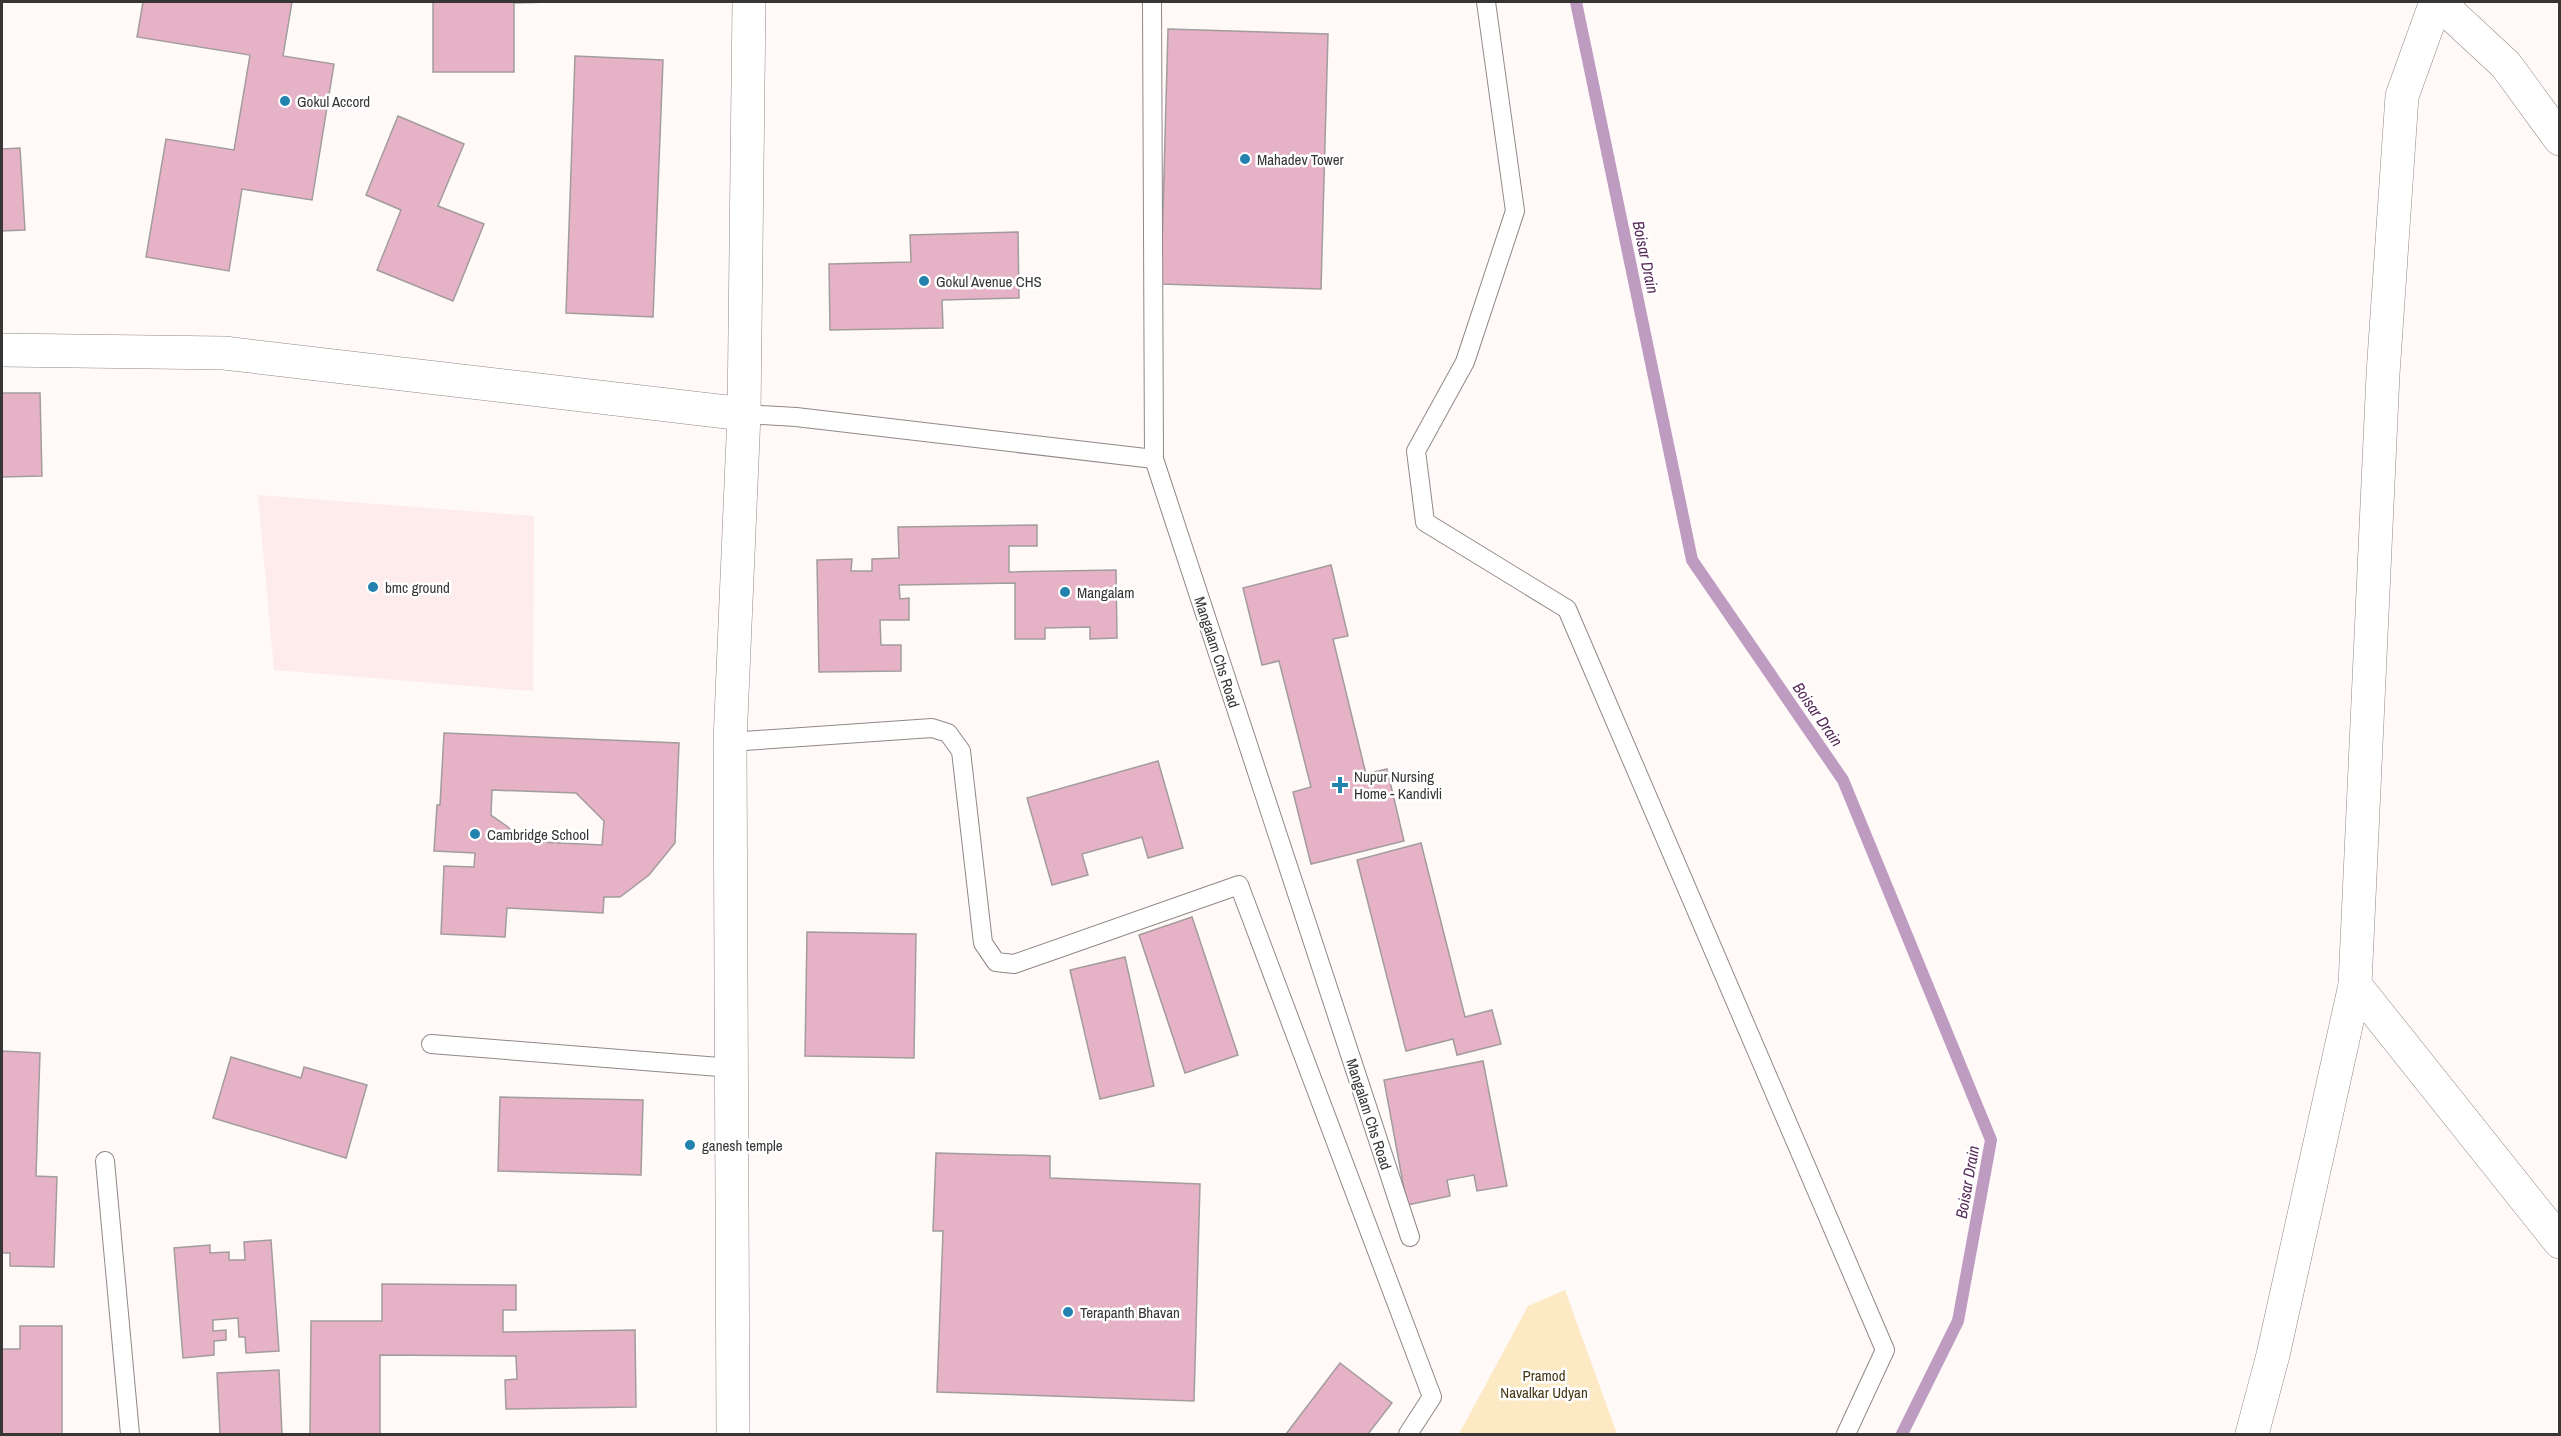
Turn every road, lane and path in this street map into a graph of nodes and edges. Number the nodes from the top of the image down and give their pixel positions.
1 (749, 2) edge
2 (1152, 2) edge
3 (1486, 2) edge
4 (2437, 2) edge
5 (2559, 139) edge
6 (2, 350) edge
7 (744, 414) junction
8 (1154, 459) junction
9 (730, 742) junction
10 (2355, 985) junction
11 (431, 1044) dead end
12 (732, 1068) junction
13 (105, 1161) dead end
14 (1410, 1237) dead end
15 (2559, 1242) edge
16 (130, 1434) edge
17 (733, 1434) edge
18 (1408, 1434) edge
19 (1846, 1434) edge
20 (2252, 1434) edge

1 - 7 street
2 - 8 lane, Mangalam Chs Road
3 - 19 lane
4 - 5 street
4 - 10 street
6 - 7 street
7 - 8 lane
7 - 9 street
8 - 14 lane, Mangalam Chs Road
9 - 12 street
9 - 18 lane
10 - 15 street
10 - 20 street
11 - 12 lane
12 - 17 street
13 - 16 lane

